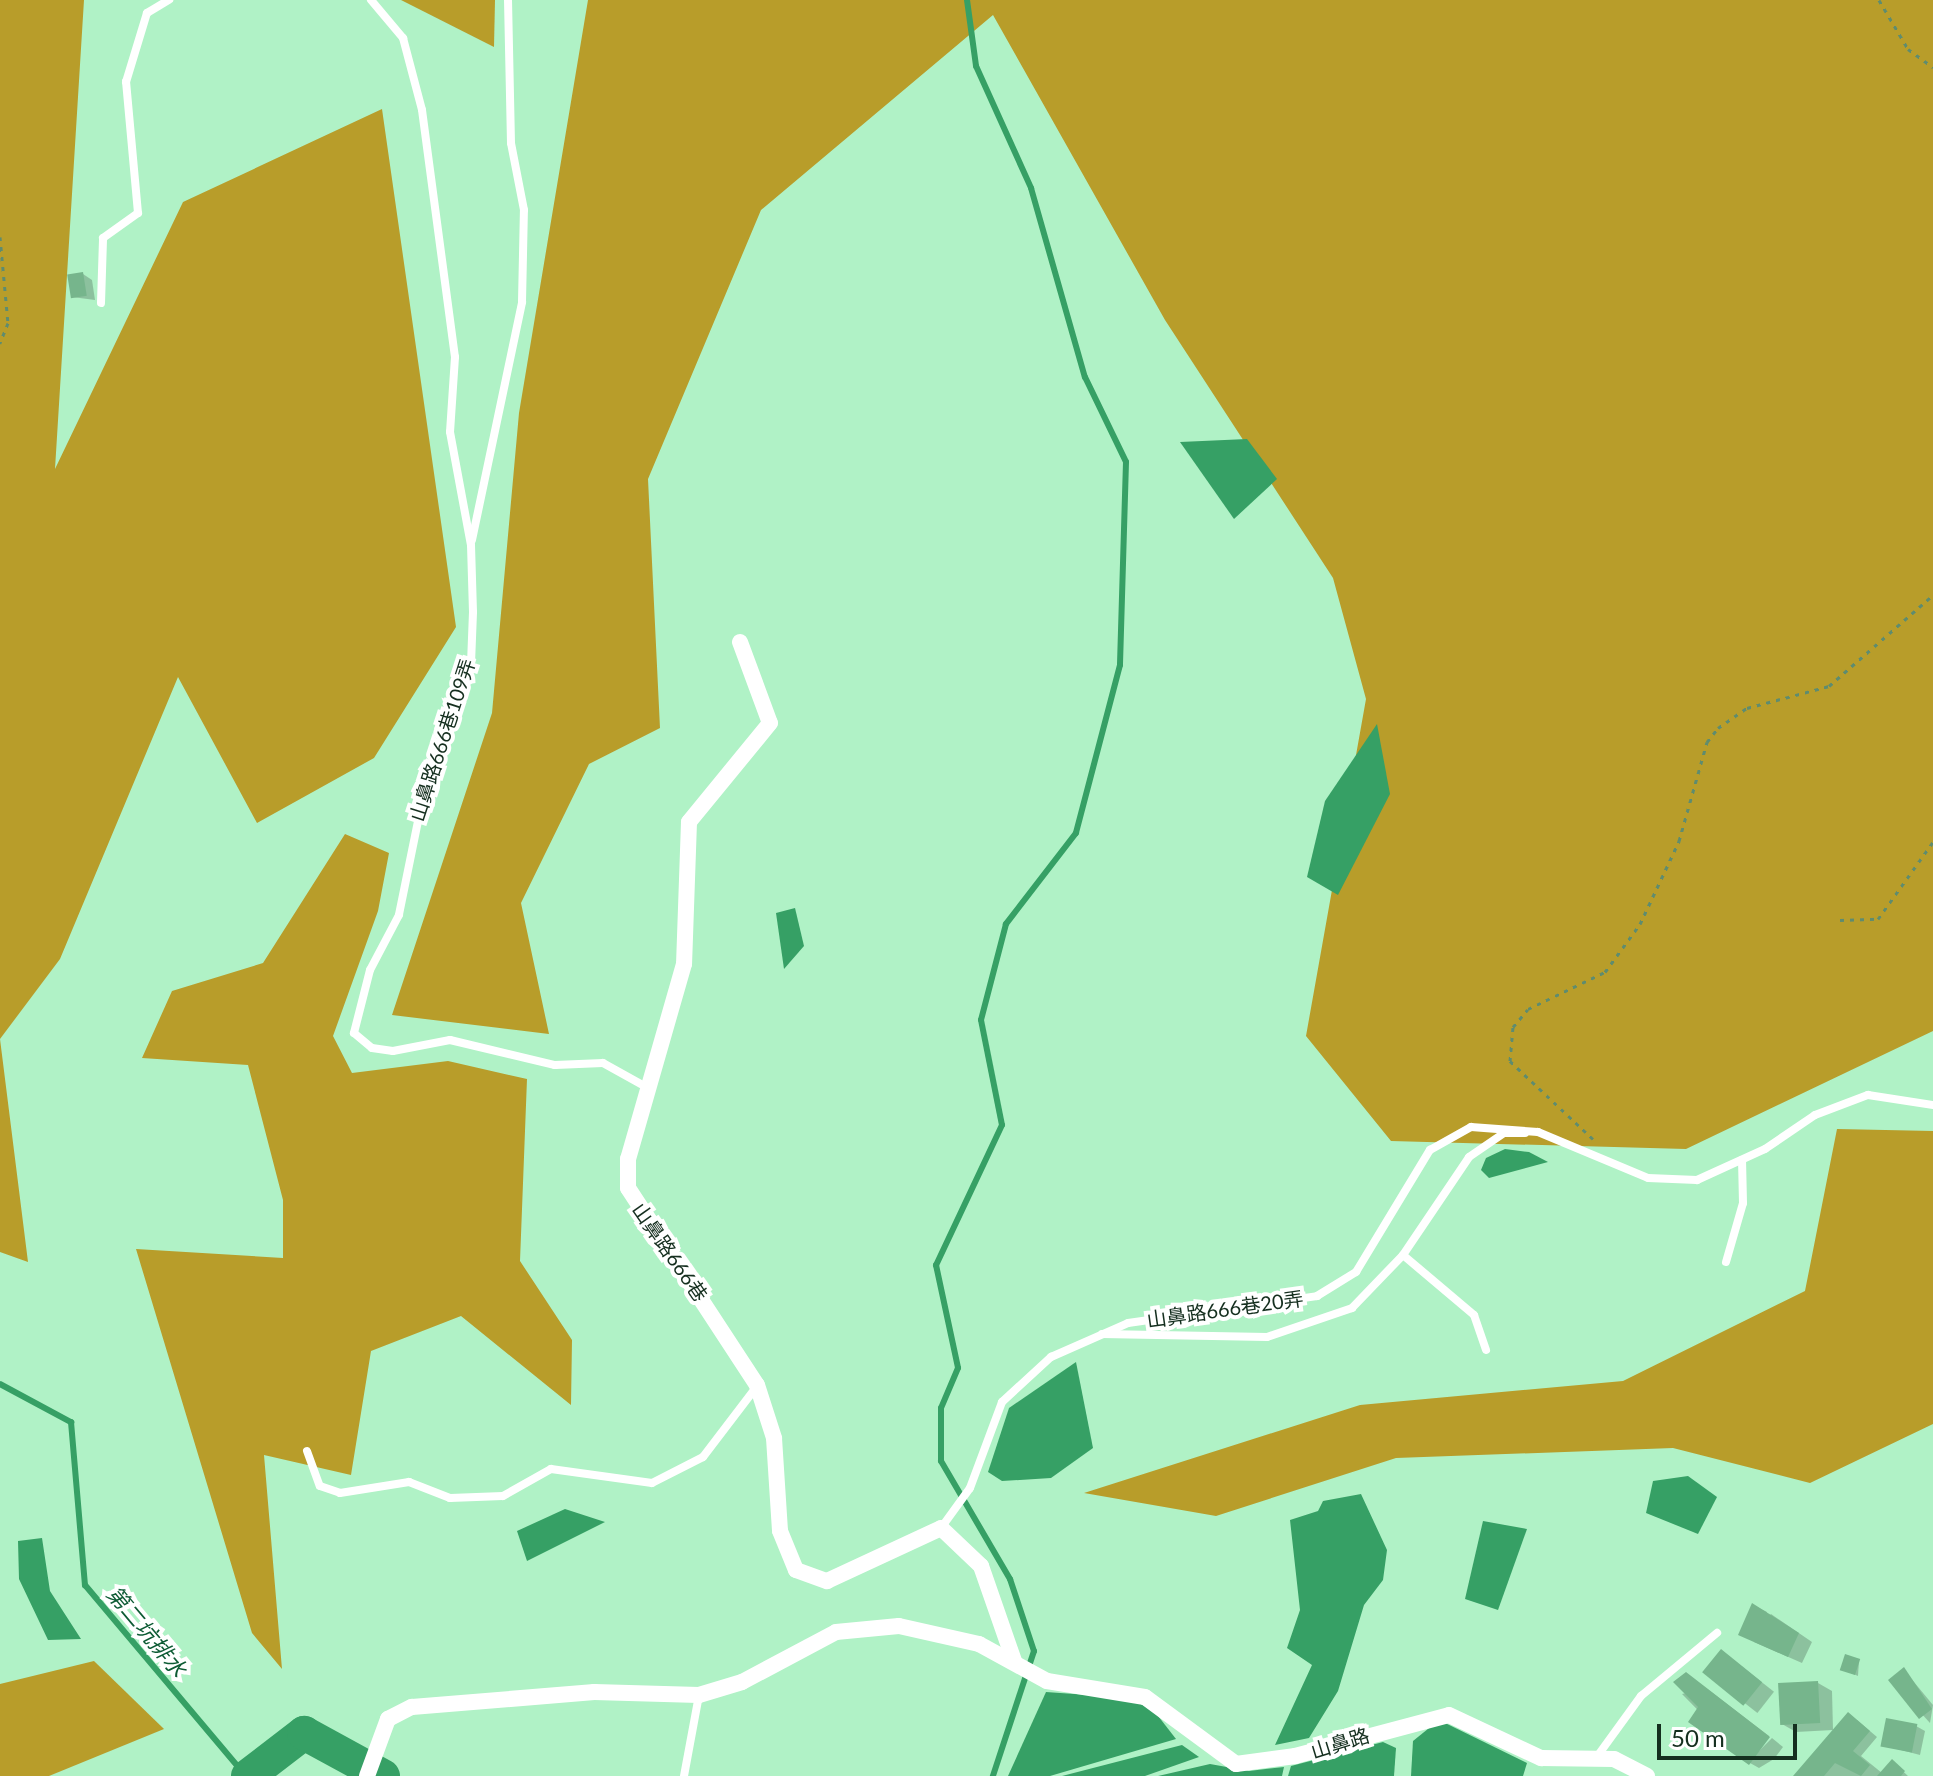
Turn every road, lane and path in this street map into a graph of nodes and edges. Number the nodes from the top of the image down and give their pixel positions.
1 (169, 0) edge
2 (371, 0) edge
3 (508, 0) edge
4 (1879, 0) edge
5 (1933, 67) edge
6 (0, 237) edge
7 (101, 303) dead end
8 (0, 343) edge
9 (471, 545) junction
10 (1933, 595) edge
11 (740, 642) dead end
12 (1933, 842) edge
13 (1840, 920) dead end
14 (648, 1088) junction
15 (1933, 1105) edge
16 (1538, 1132) junction
17 (1742, 1160) junction
18 (1605, 1161) junction
19 (1403, 1255) junction
20 (1726, 1262) dead end
21 (1098, 1334) junction
22 (1486, 1350) dead end
23 (757, 1385) junction
24 (307, 1451) dead end
25 (941, 1528) junction
26 (1717, 1633) dead end
27 (1017, 1663) junction
28 (699, 1695) junction
29 (1595, 1760) junction
30 (367, 1776) edge
31 (684, 1776) edge
32 (1647, 1776) edge

1 - 7 lane
2 - 9 lane, 山鼻路666巷109弄
3 - 9 lane
4 - 5 path
6 - 8 path
9 - 14 lane, 山鼻路666巷109弄
10 - 18 path
11 - 14 street, 山鼻路666巷
12 - 13 path
14 - 23 street, 山鼻路666巷
15 - 17 lane, 山鼻路666巷20弄
16 - 18 lane, 山鼻路666巷20弄
16 - 19 lane
16 - 21 lane, 山鼻路666巷20弄
17 - 18 lane, 山鼻路666巷20弄
17 - 20 lane
19 - 21 lane
19 - 22 lane
21 - 25 lane, 山鼻路666巷20弄
23 - 24 lane
23 - 25 street, 山鼻路666巷
25 - 27 street
26 - 29 lane
27 - 28 street
27 - 29 street, 山鼻路
28 - 30 street
28 - 31 lane
29 - 32 street, 山鼻路

